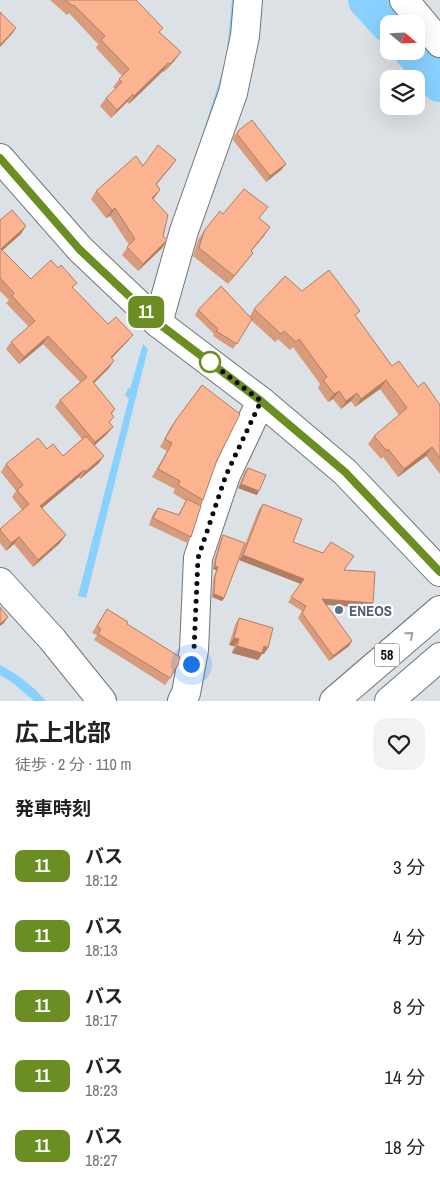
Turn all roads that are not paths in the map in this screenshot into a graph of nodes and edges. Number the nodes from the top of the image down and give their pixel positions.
1 (248, 0) edge
2 (404, 0) edge
3 (440, 43) edge
4 (2, 166) edge
5 (158, 323) junction
6 (261, 401) junction
7 (440, 572) edge
8 (0, 582) edge
9 (440, 610) edge
10 (440, 657) edge
11 (102, 701) edge
12 (182, 701) edge
13 (334, 701) edge
14 (388, 701) edge

1 - 5 street
2 - 3 street
4 - 5 street
5 - 6 street
6 - 7 street
6 - 12 street
8 - 11 street
13 -> 9 street, 58
10 - 14 street, 58

